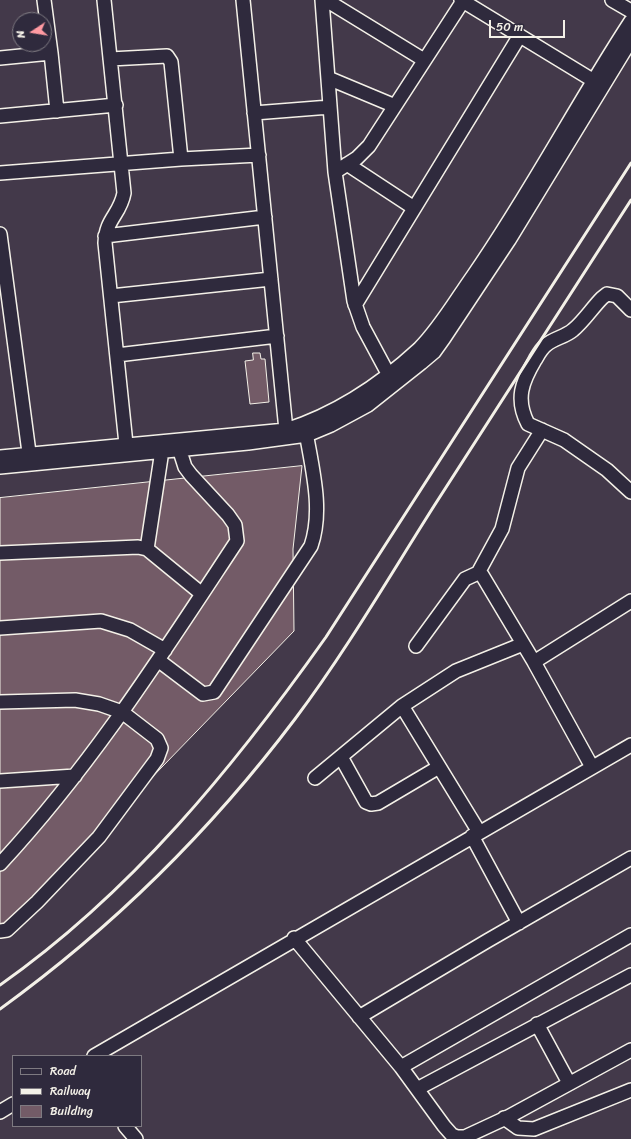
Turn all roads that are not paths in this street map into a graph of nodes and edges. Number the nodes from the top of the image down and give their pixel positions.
1 (44, 0) edge
2 (104, 0) edge
3 (243, 0) edge
4 (322, 0) edge
5 (326, 0) edge
6 (612, 0) edge
7 (462, 1) edge
8 (631, 11) edge
9 (631, 21) edge
10 (519, 37) junction
11 (631, 40) edge
12 (51, 53) junction
13 (0, 58) edge
14 (110, 59) junction
15 (424, 60) junction
16 (328, 78) junction
17 (598, 84) junction
18 (116, 105) junction
19 (395, 106) junction
20 (330, 107) junction
21 (57, 111) junction
22 (254, 112) junction
23 (0, 116) edge
24 (259, 155) junction
25 (181, 159) junction
26 (121, 163) junction
27 (347, 164) junction
28 (334, 172) junction
29 (0, 173) edge
30 (414, 208) junction
31 (265, 218) junction
32 (0, 234) edge
33 (105, 236) junction
34 (271, 279) junction
35 (111, 296) junction
36 (355, 305) junction
37 (631, 310) edge
38 (276, 336) junction
39 (117, 355) junction
40 (391, 380) junction
41 (306, 429) junction
42 (286, 430) junction
43 (542, 430) junction
44 (126, 444) junction
45 (170, 446) junction
46 (0, 457) edge
47 (30, 458) junction
48 (0, 467) edge
49 (631, 492) edge
50 (147, 549) junction
51 (0, 552) edge
52 (478, 573) junction
53 (202, 594) junction
54 (631, 601) edge
55 (0, 628) edge
56 (523, 644) junction
57 (416, 646) dead end
58 (162, 655) junction
59 (534, 662) junction
60 (0, 702) edge
61 (402, 706) junction
62 (122, 712) junction
63 (631, 745) edge
64 (341, 757) junction
65 (439, 767) junction
66 (592, 767) junction
67 (75, 776) junction
68 (315, 778) dead end
69 (0, 780) edge
70 (475, 834) junction
71 (631, 858) edge
72 (0, 864) edge
73 (519, 923) junction
74 (0, 932) edge
75 (631, 935) edge
76 (294, 938) junction
77 (631, 975) edge
78 (359, 1017) junction
79 (536, 1024) junction
80 (631, 1050) edge
81 (96, 1055) edge
82 (401, 1067) junction
83 (569, 1082) junction
84 (417, 1090) junction
85 (631, 1090) edge
86 (12, 1105) edge
87 (0, 1112) edge
88 (504, 1118) junction
89 (126, 1127) edge
90 (136, 1139) edge

1 - 12 street
2 - 14 street
3 - 22 street
4 - 16 street
5 - 15 street
6 - 8 street
7 - 10 street
7 - 15 street
9 - 17 street
10 - 17 street
10 - 30 street
11 - 17 street
12 - 13 street
12 - 21 street
14 - 18 street
14 - 25 street
15 - 19 street
16 - 19 street
16 - 20 street
17 - 40 street
18 - 21 street
18 - 26 street
19 - 27 street
20 - 22 street
20 - 28 street
21 - 23 street
22 - 24 street
24 - 25 street
24 - 31 street
25 - 26 street
26 - 29 street
26 - 33 street
27 - 28 street
27 - 30 street
28 - 36 street
30 - 36 street
31 - 33 street
31 - 34 street
32 - 47 street
33 - 35 street
34 - 35 street
34 - 38 street
35 - 39 street
36 - 40 street
37 - 43 street
38 - 39 street
38 - 42 street
39 - 44 street
40 - 41 street
41 - 42 street
41 - 45 street
41 - 58 street
42 - 45 street
43 - 49 street
43 - 52 street
44 - 45 street
44 - 47 street
45 - 47 street
45 - 50 street
45 - 53 street
46 - 47 street
47 - 48 street
50 - 51 street
50 - 53 street
52 - 56 street
52 - 57 street
53 - 58 street
54 - 59 street
55 - 58 street
56 - 59 street
56 - 61 street
58 - 62 street
59 - 66 street
60 - 62 street
61 - 64 street
61 - 65 street
62 - 67 street
62 - 74 street
63 - 66 street
64 - 65 street
64 - 68 street
65 - 70 street
66 - 70 street
67 - 69 street
67 - 72 street
70 - 73 street
70 - 76 street
71 - 73 street
73 - 78 street
75 - 82 street
76 - 78 street
76 - 81 street
77 - 79 street
78 - 82 street
79 - 83 street
79 - 84 street
80 - 83 street
82 - 84 street
83 - 88 street
84 - 88 street
85 - 88 street
86 - 87 street
89 - 90 street

